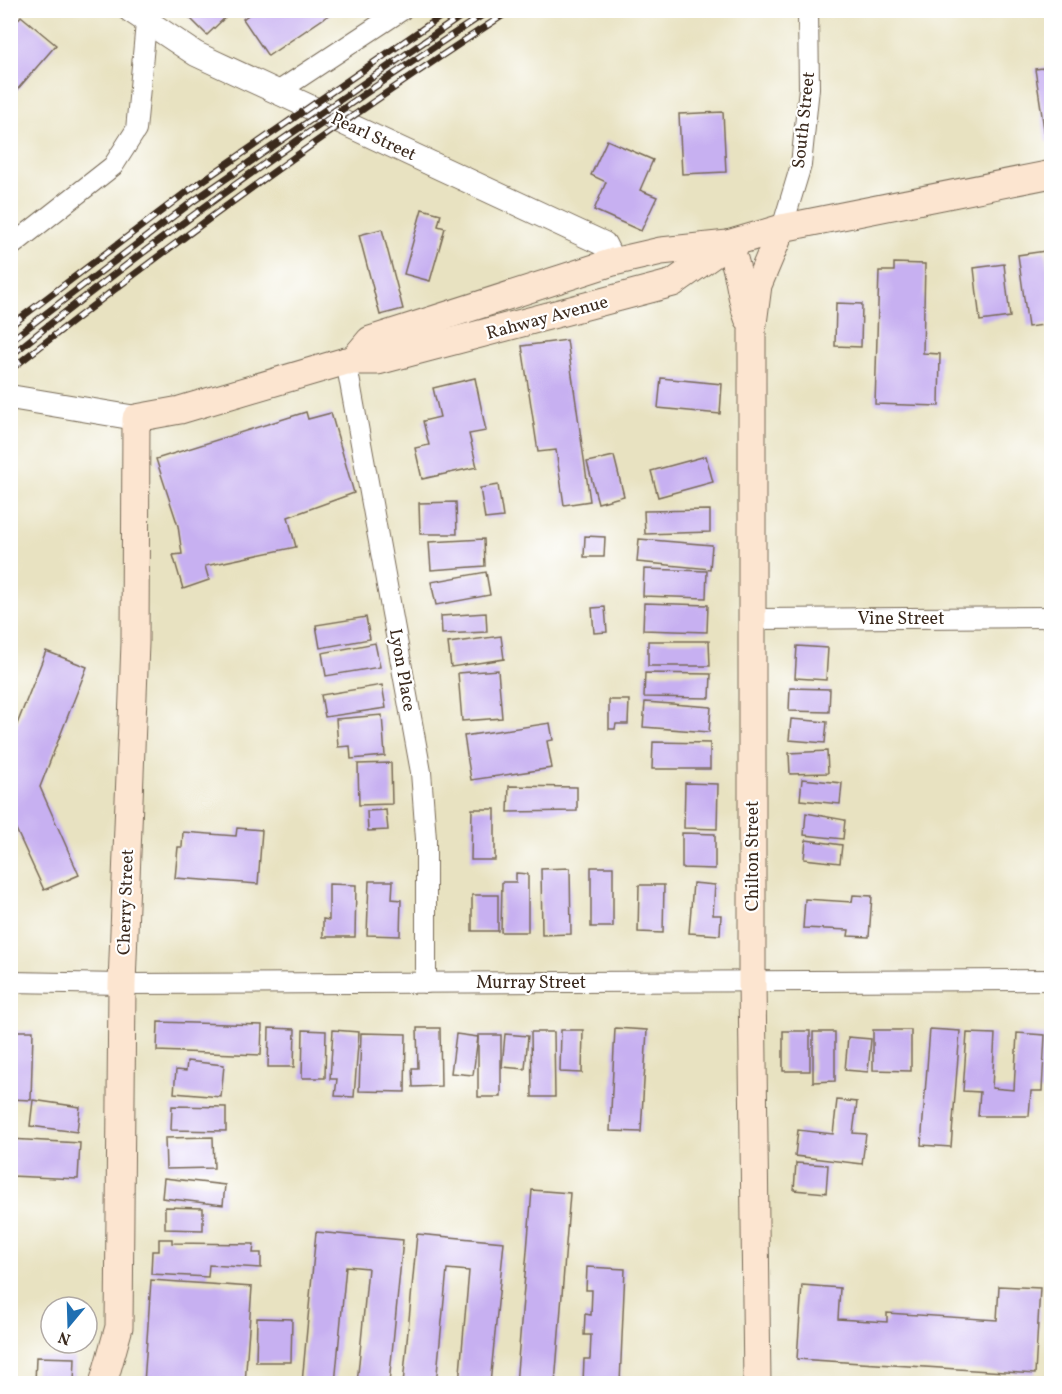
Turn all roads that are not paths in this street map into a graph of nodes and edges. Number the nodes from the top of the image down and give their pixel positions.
1 (402, 10) edge
2 (808, 10) edge
3 (138, 17) edge
4 (279, 91) junction
5 (1052, 174) edge
6 (782, 228) junction
7 (728, 244) junction
8 (10, 248) edge
9 (613, 262) junction
10 (516, 326) junction
11 (753, 328) junction
12 (350, 360) junction
13 (10, 398) edge
14 (136, 418) junction
15 (1052, 617) edge
16 (752, 619) junction
17 (1052, 980) edge
18 (752, 981) junction
19 (10, 982) edge
20 (426, 983) junction
21 (122, 984) junction
22 (103, 1383) edge
23 (757, 1383) edge

1 - 4 street
2 - 6 street, South Street
3 - 4 street, Pearl Street
3 - 8 street
4 - 9 street, Pearl Street
5 - 6 main road, Rahway Avenue
6 - 7 main road, Rahway Avenue
6 - 11 main road, Chilton Street
7 - 9 main road, Rahway Avenue
7 - 10 main road, Rahway Avenue
7 - 11 main road, Chilton Street
9 - 10 main road
9 - 12 main road, Rahway Avenue
10 - 12 main road, Rahway Avenue
11 - 16 main road, Chilton Street
12 - 14 main road, Rahway Avenue
12 - 20 street, Lyon Place
13 - 14 street, Rahway Avenue
14 - 21 main road, Cherry Street
15 - 16 street, Vine Street
16 - 18 main road, Chilton Street
17 - 18 street, Murray Street
18 - 20 street, Murray Street
18 - 23 main road, Chilton Street
19 - 21 street, Murray Street
20 - 21 street, Murray Street
21 - 22 main road, Cherry Street

